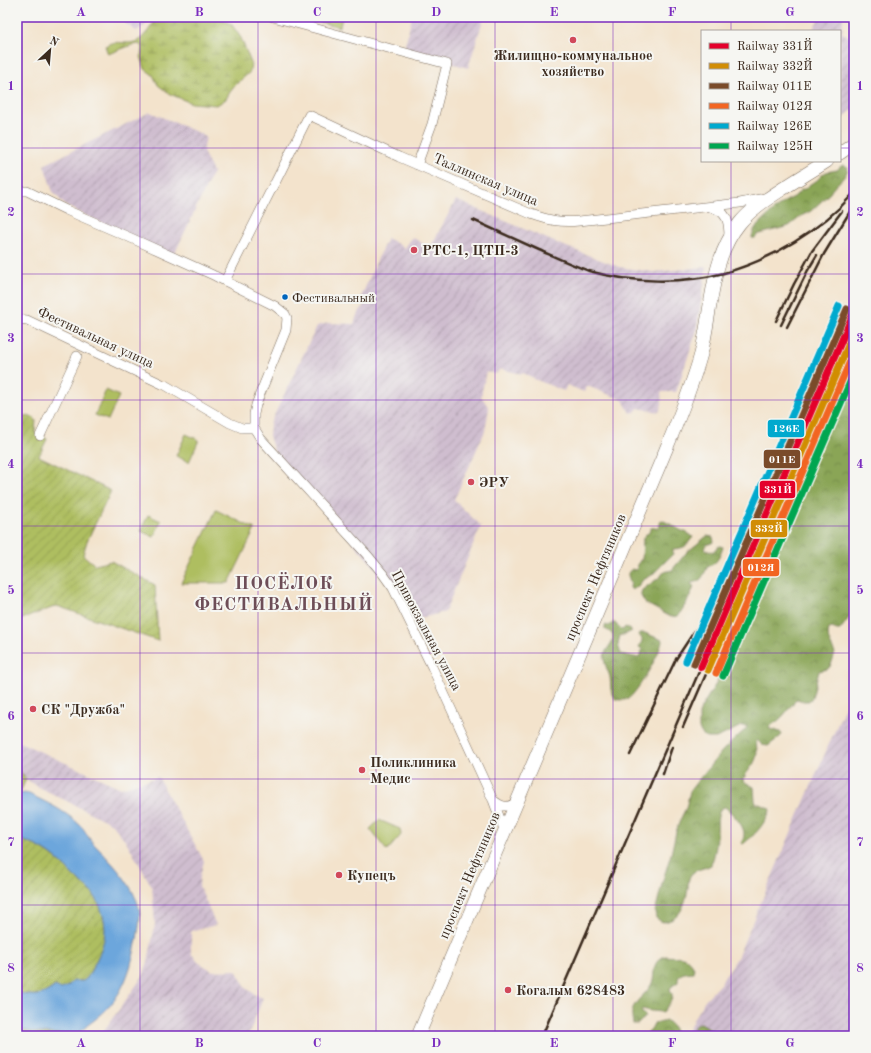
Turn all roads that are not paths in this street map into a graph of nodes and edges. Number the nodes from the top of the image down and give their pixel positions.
1 (273, 17) edge
2 (854, 143) edge
3 (841, 152) edge
4 (825, 162) edge
5 (417, 165) junction
6 (17, 191) edge
7 (772, 196) junction
8 (709, 207) junction
9 (729, 239) junction
10 (225, 281) junction
11 (17, 319) edge
12 (82, 346) junction
13 (254, 428) junction
14 (40, 436) dead end
15 (493, 800) junction
16 (518, 800) junction
17 (505, 832) junction
18 (418, 1036) edge

1 - 5 street, Таллинская улица
2 - 3 main road
4 - 7 main road, проспект Нефтяников
5 - 8 street, Таллинская улица
5 - 10 street
6 - 10 street
7 - 8 street, Таллинская улица
7 - 9 main road, проспект Нефтяников
8 - 9 street
9 - 16 main road, проспект Нефтяников
10 - 13 street
11 - 12 street, Фестивальная улица
12 - 13 street, Фестивальная улица
12 - 14 street
13 - 15 street, Привокзальная улица
15 - 16 street
15 - 17 street, Привокзальная улица
16 - 17 main road, проспект Нефтяников
17 - 18 main road, проспект Нефтяников

